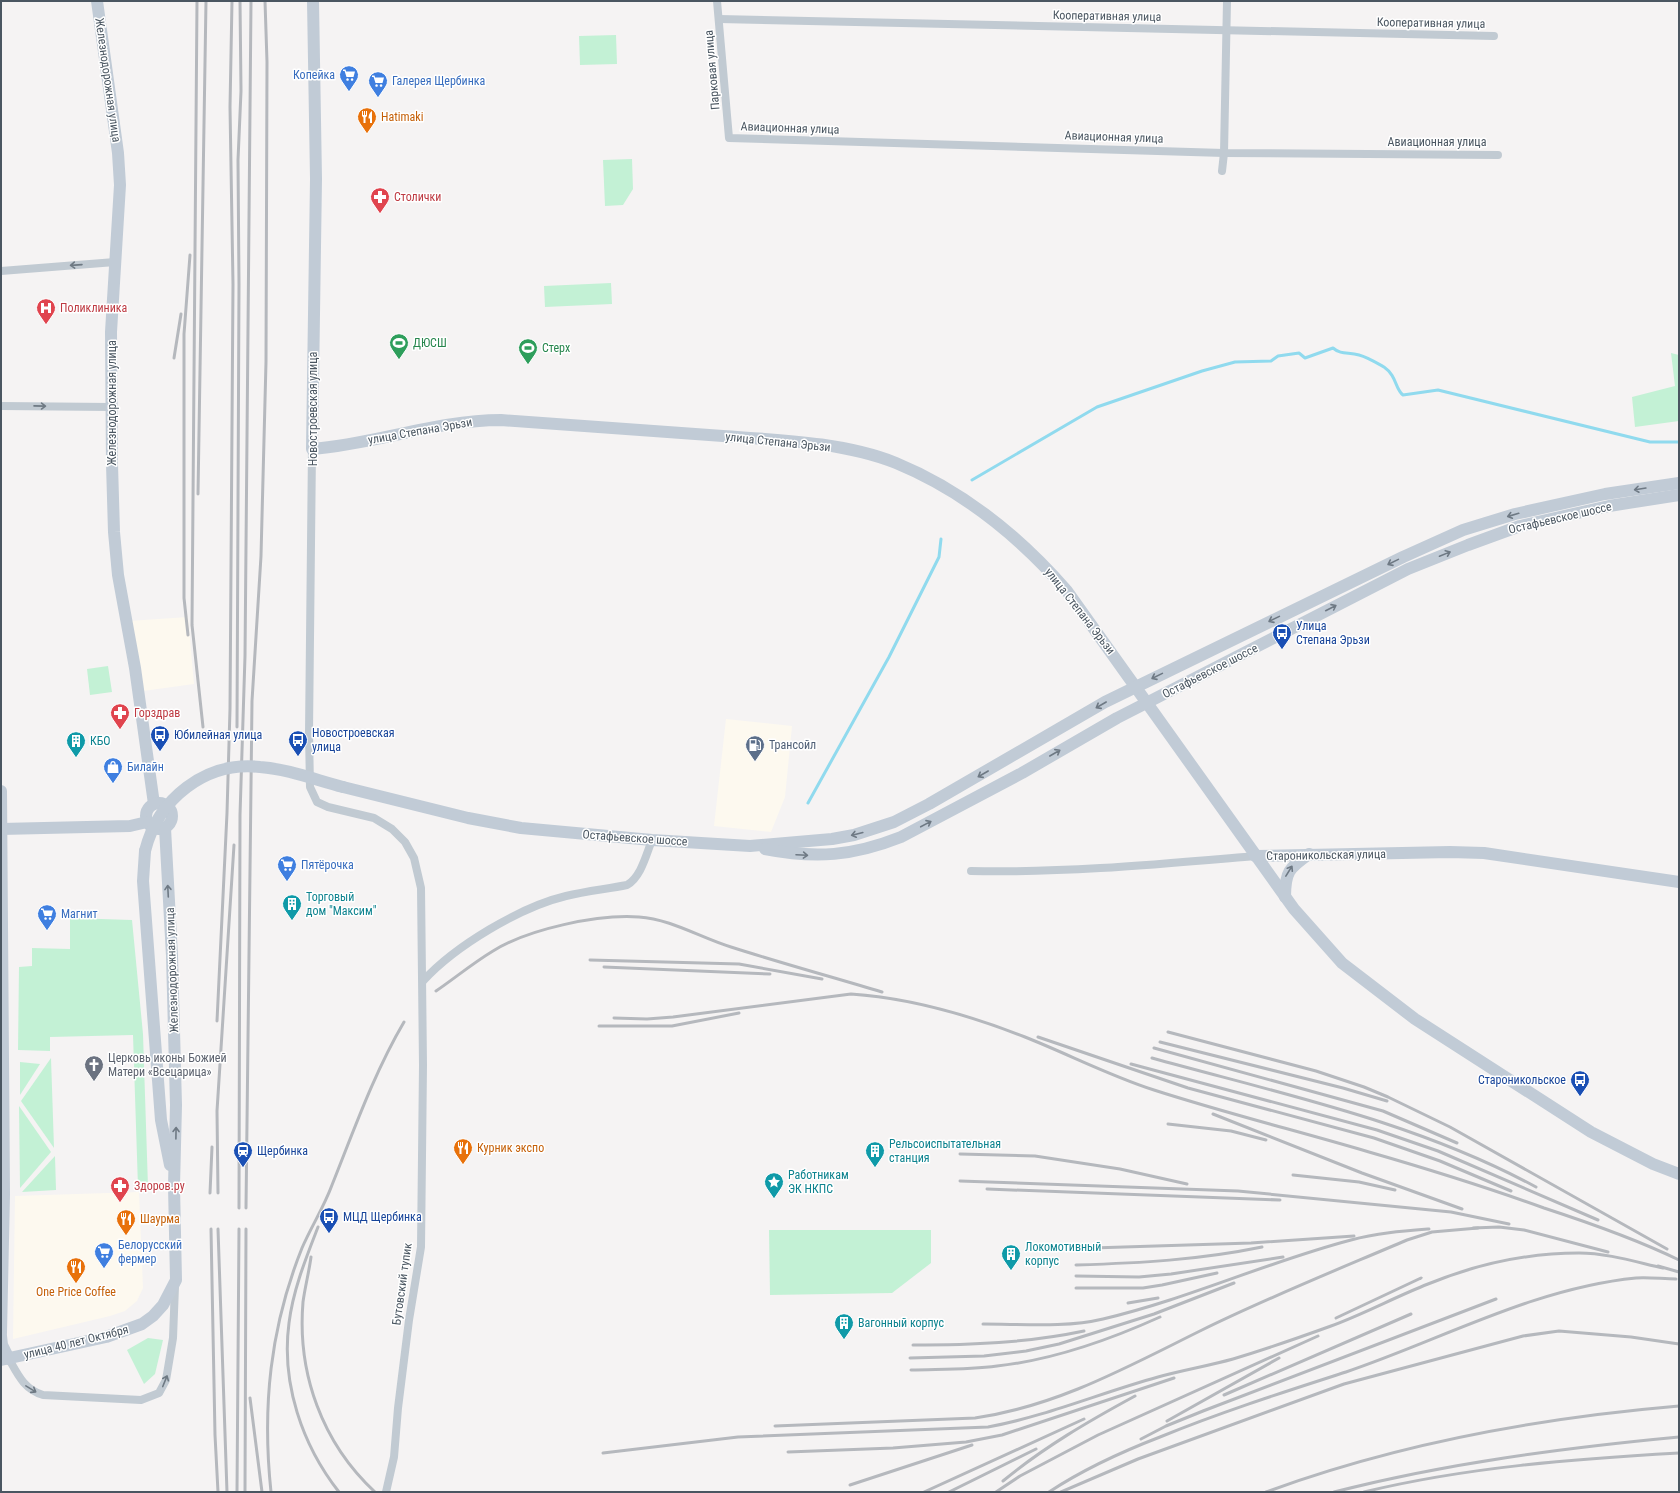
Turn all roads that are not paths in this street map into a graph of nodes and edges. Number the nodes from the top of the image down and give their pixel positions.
1 (97, 1) edge
2 (313, 1) edge
3 (718, 1) edge
4 (1227, 1) edge
5 (719, 19) junction
6 (1226, 31) junction
7 (1494, 36) dead end
8 (729, 138) joint
9 (1224, 153) junction
10 (1498, 154) dead end
11 (1222, 171) dead end
12 (115, 262) junction
13 (1, 270) edge
14 (1, 406) edge
15 (111, 407) junction
16 (312, 449) junction
17 (1679, 483) edge
18 (1679, 495) edge
19 (1135, 687) junction
20 (1147, 703) junction
21 (1, 791) edge
22 (154, 804) junction
23 (147, 822) junction
24 (165, 828) junction
25 (2, 829) edge
26 (652, 840) junction
27 (750, 846) junction
28 (1309, 854) junction
29 (1255, 856) junction
30 (971, 871) dead end
31 (1679, 882) edge
32 (1285, 897) junction
33 (423, 981) junction
34 (1679, 1174) edge
35 (174, 1186) junction
36 (176, 1280) junction
37 (1, 1334) edge
38 (5, 1360) edge
39 (386, 1492) edge

1 - 12 main road, Железнодорожная улица
2 - 16 main road, Новостроевская улица
3 - 5 street, Парковая улица
4 - 6 street
5 - 6 street, Кооперативная улица
5 - 8 street, Парковая улица
6 - 7 street, Кооперативная улица
6 - 9 street
8 - 9 street, Авиационная улица
9 - 10 street, Авиационная улица
9 - 11 street
12 -> 13 street
12 - 15 main road, Железнодорожная улица
14 -> 15 street
15 - 22 main road, Железнодорожная улица
16 - 19 main road, улица Степана Эрьзи
16 - 33 street, Новостроевская улица
17 -> 19 main road, Остафьевское шоссе
20 -> 18 main road, Остафьевское шоссе
19 - 20 main road, улица Степана Эрьзи
19 -> 27 main road, Остафьевское шоссе
27 -> 20 main road, Остафьевское шоссе
20 - 29 main road, улица Степана Эрьзи
21 - 25 main road
22 - 23 main road
22 - 24 main road, Железнодорожная улица
23 - 24 main road
23 - 25 main road
35 -> 24 main road, Железнодорожная улица
25 - 37 main road
26 - 27 main road, Остафьевское шоссе
26 - 33 street
26 - 35 main road, Остафьевское шоссе, bridge
28 - 29 main road, Староникольская улица
28 - 31 main road, Староникольская улица
32 -> 28 main road
29 - 30 street, Староникольская улица
29 - 32 main road, улица Степана Эрьзи
32 - 34 main road, улица Степана Эрьзи
33 - 39 street, Бутовский тупик
35 - 36 main road, Железнодорожная улица
36 - 38 main road, улица 40 лет Октября
38 -> 36 street
37 - 38 main road

